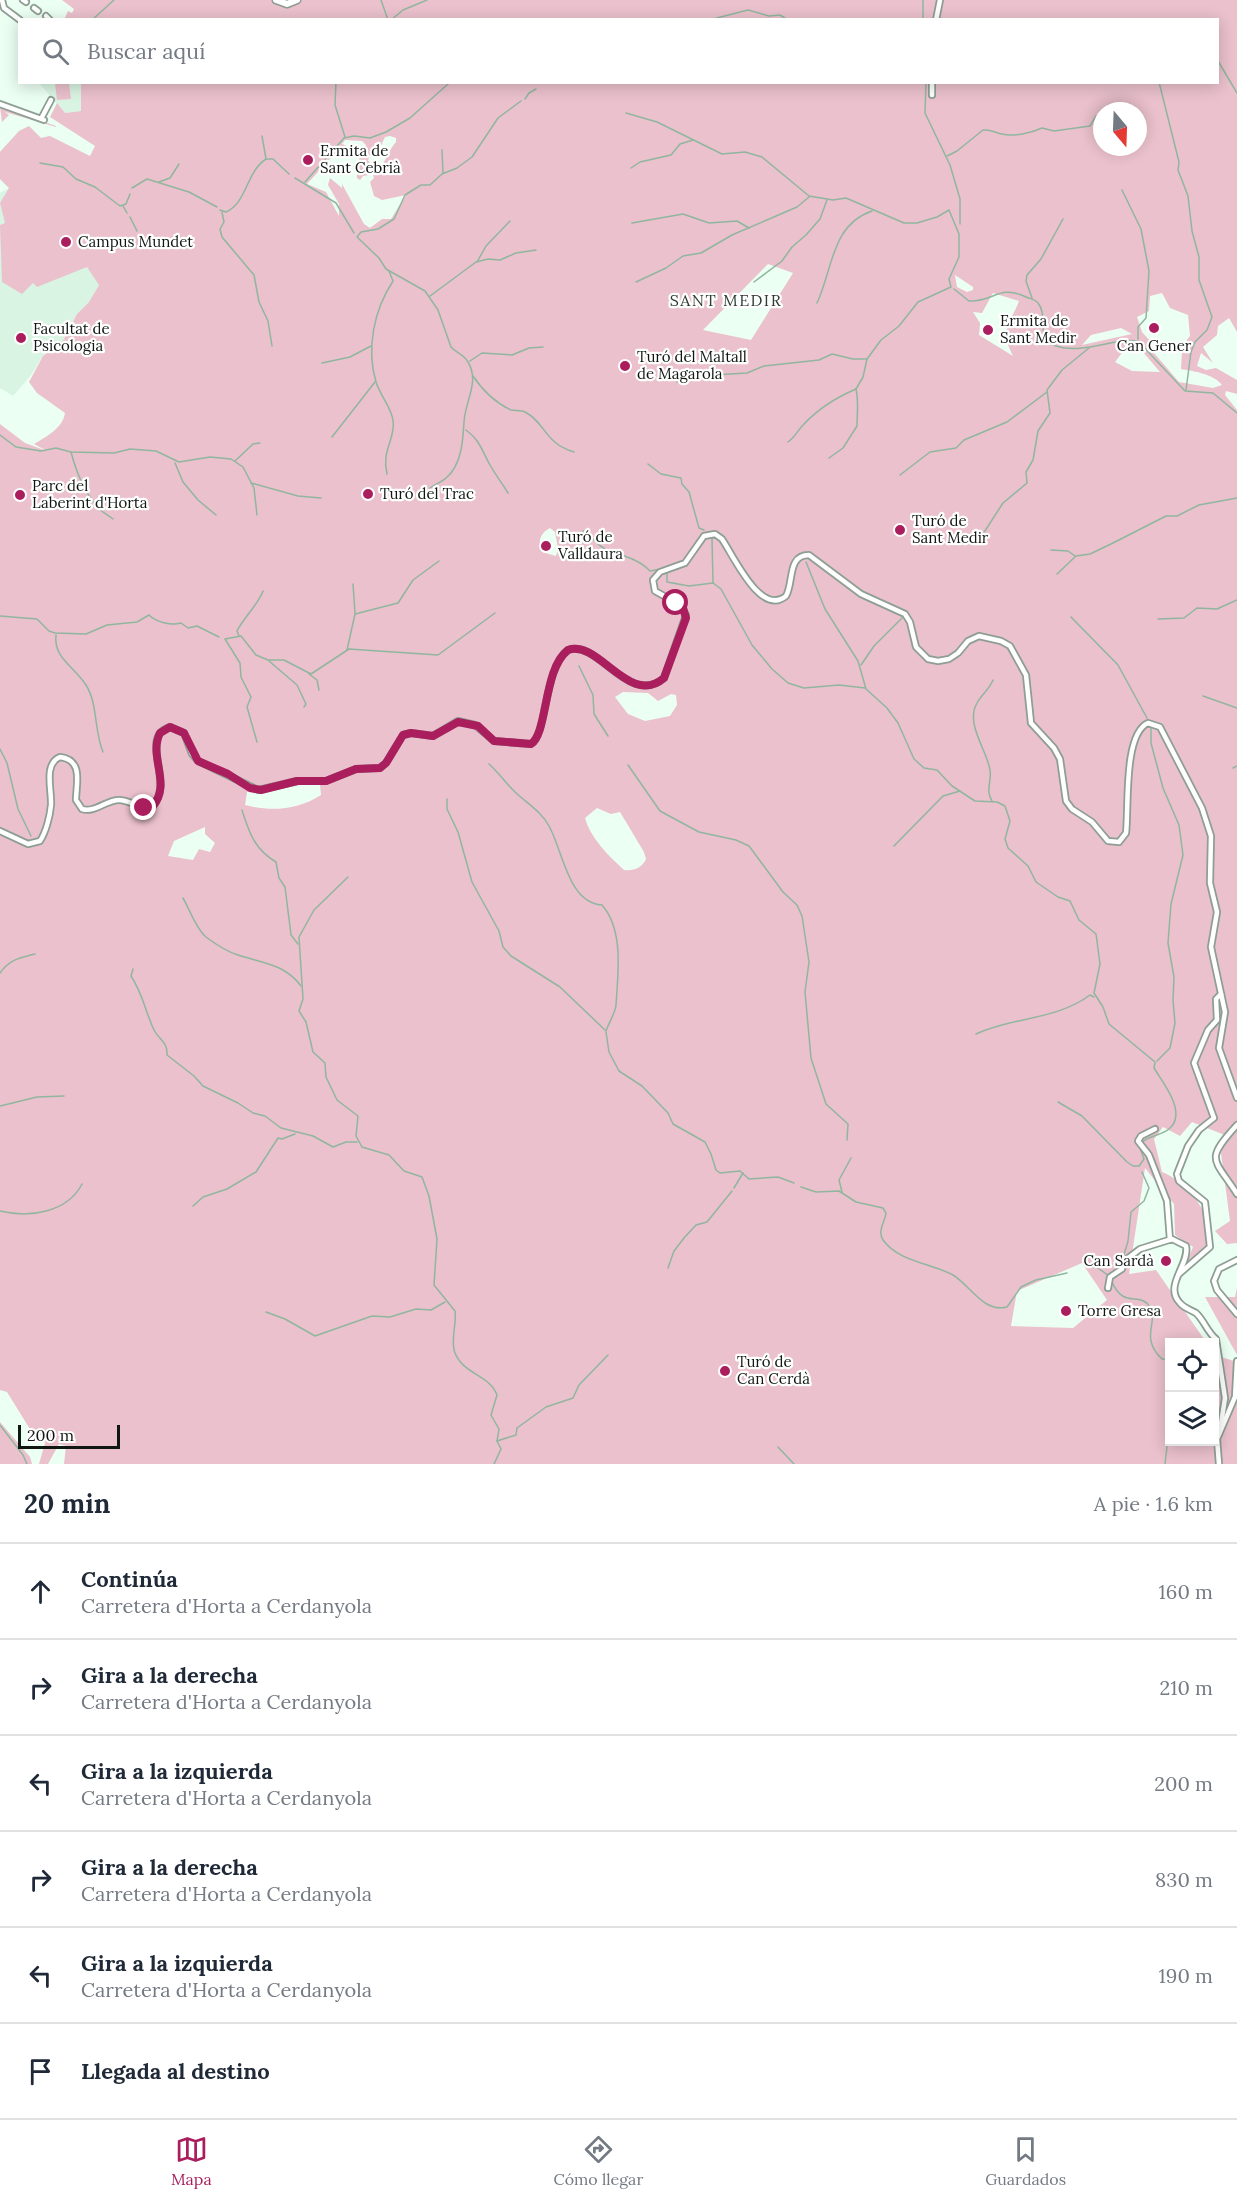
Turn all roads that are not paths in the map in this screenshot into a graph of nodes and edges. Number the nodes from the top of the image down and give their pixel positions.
1 (2, 0) edge
2 (276, 0) edge
3 (281, 0) edge
4 (295, 0) edge
5 (940, 0) edge
6 (18, 18) edge
7 (936, 18) edge
8 (51, 100) dead end
9 (0, 104) edge
10 (0, 831) edge
11 (1221, 994) junction
12 (1237, 1098) edge
13 (1237, 1125) edge
14 (1155, 1129) dead end
15 (1237, 1194) edge
16 (1170, 1240) junction
17 (1237, 1260) edge
18 (1179, 1274) junction
19 (1108, 1288) dead end
20 (1237, 1314) edge
21 (1237, 1361) edge
22 (1220, 1430) junction
23 (1219, 1464) edge

1 - 6 street
2 - 4 main road
3 - 4 main road
5 - 7 street
8 - 9 street
10 - 11 street
11 - 12 street
11 - 18 street
13 - 15 street
14 - 16 street
16 - 18 street
16 - 19 street
17 - 20 street
18 - 22 street
21 - 22 street
22 - 23 street

